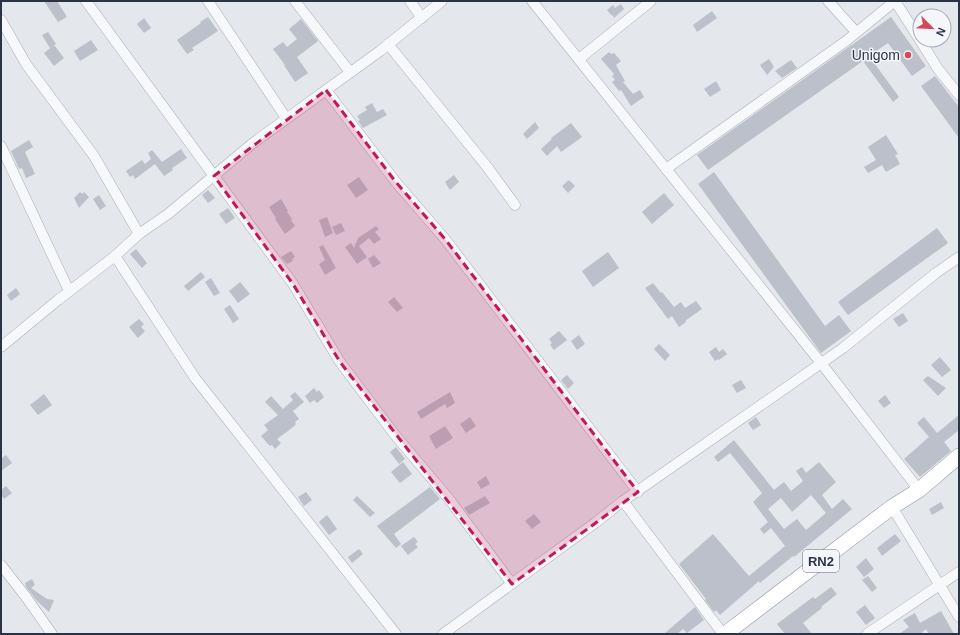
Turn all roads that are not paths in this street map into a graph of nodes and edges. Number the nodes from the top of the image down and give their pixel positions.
1 (86, 1) edge
2 (208, 1) edge
3 (296, 1) edge
4 (410, 1) edge
5 (442, 1) edge
6 (650, 1) edge
7 (828, 1) edge
8 (895, 1) edge
9 (537, 3) edge
10 (422, 18) junction
11 (1, 20) edge
12 (912, 28) edge
13 (856, 32) junction
14 (388, 44) junction
15 (925, 48) edge
16 (579, 59) junction
17 (350, 72) junction
18 (326, 90) junction
19 (959, 95) edge
20 (286, 118) junction
21 (1, 146) edge
22 (666, 169) junction
23 (214, 176) junction
24 (515, 205) dead end
25 (139, 234) junction
26 (115, 256) junction
27 (959, 257) edge
28 (69, 291) junction
29 (1, 347) edge
30 (820, 363) junction
31 (959, 456) edge
32 (919, 490) junction
33 (638, 492) junction
34 (623, 501) junction
35 (892, 507) junction
36 (3, 570) edge
37 (959, 572) edge
38 (512, 584) junction
39 (939, 586) junction
40 (959, 617) edge
41 (51, 634) edge
42 (396, 634) edge
43 (443, 634) edge
44 (724, 634) edge
45 (866, 634) edge

1 - 23 street
2 - 20 street
3 - 17 street
4 - 10 street
5 - 10 street
6 - 16 street
7 - 13 street
8 - 12 street
8 - 13 street
9 - 16 street
10 - 14 street
11 - 25 street
13 - 22 street
14 - 17 street
14 - 24 street
15 - 19 street
16 - 22 street
17 - 18 street
18 - 20 street
18 - 33 street
20 - 23 street
21 - 28 street
22 - 30 street
23 - 25 street
23 - 38 street
25 - 26 street
26 - 28 street
26 - 42 street
27 - 30 street
28 - 29 street
30 - 32 street
30 - 33 street
31 - 32 highway, RN2
32 - 35 highway, RN2
33 - 34 street
34 - 38 street
34 - 44 street
35 - 39 street
35 - 44 highway, RN2
36 - 41 street
37 - 39 street
38 - 43 street
39 - 40 street
39 - 45 street

